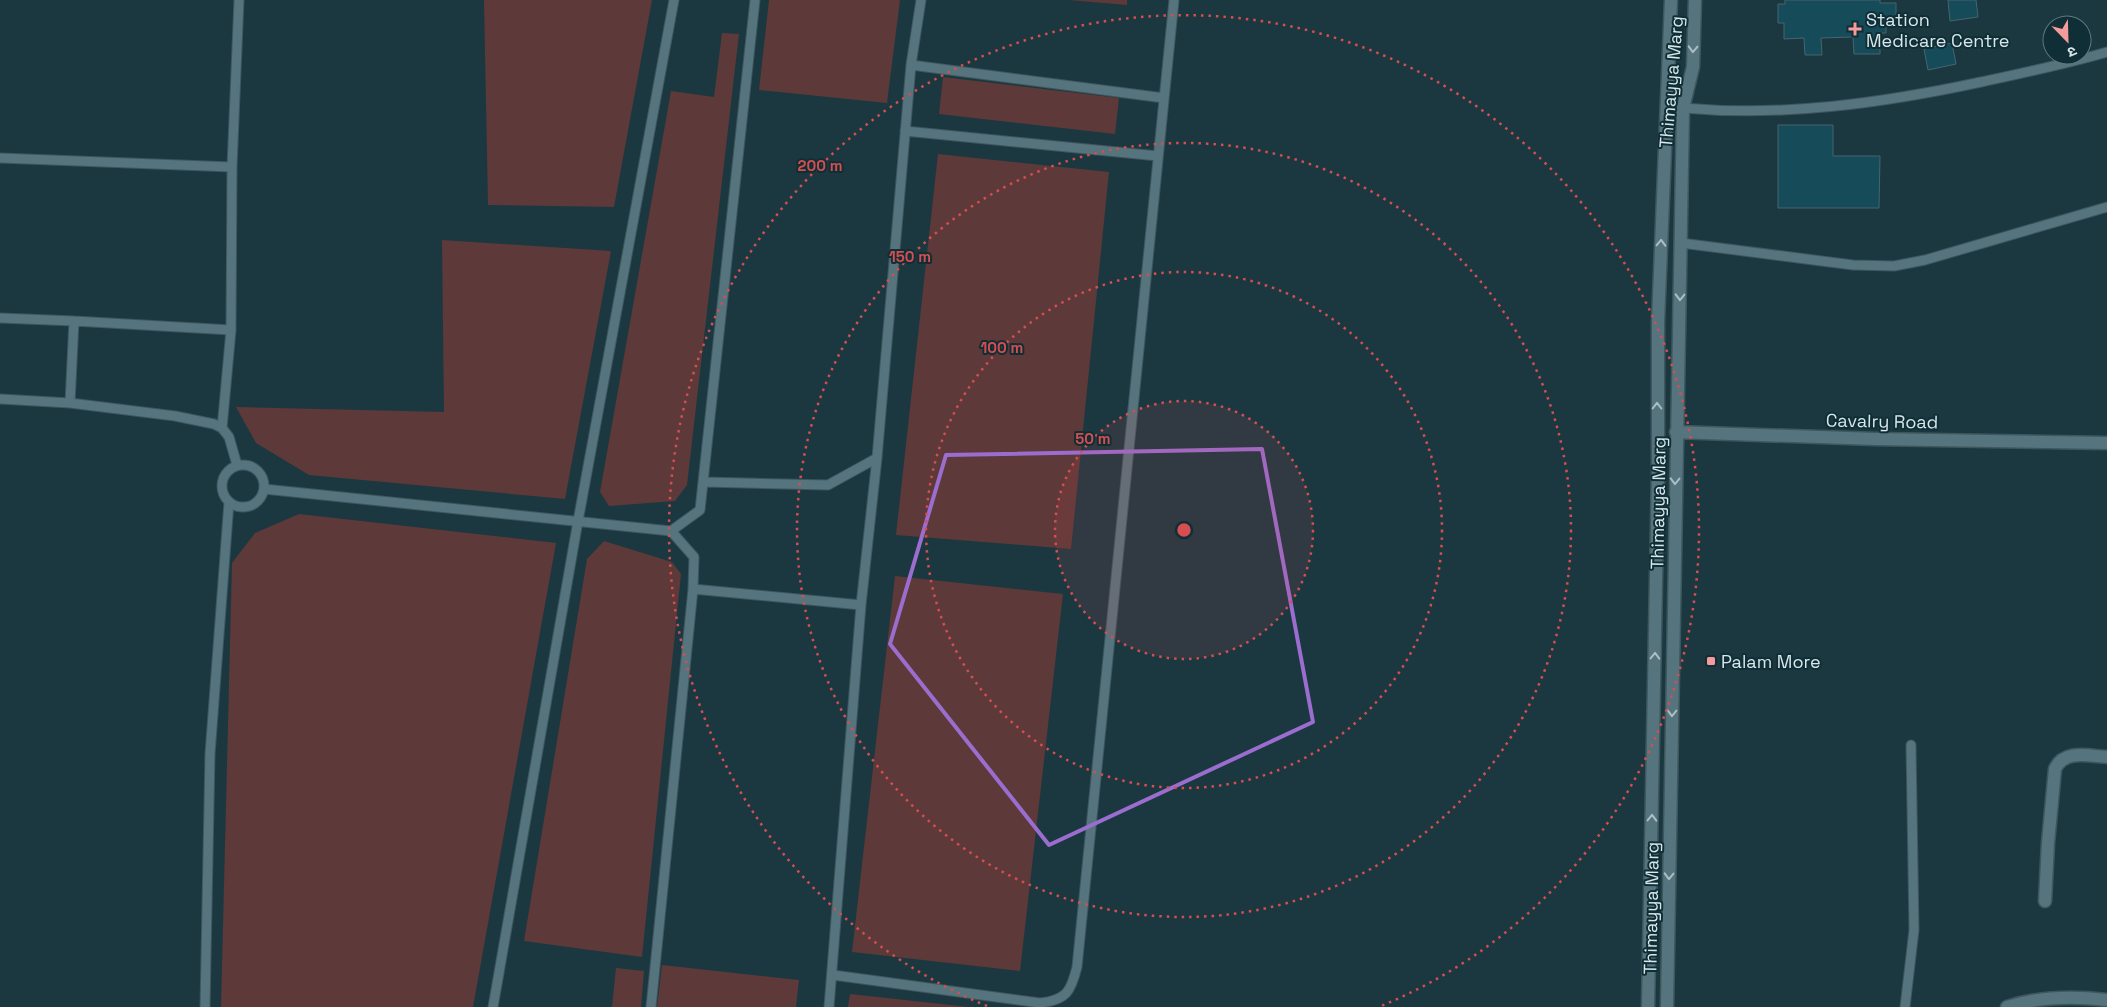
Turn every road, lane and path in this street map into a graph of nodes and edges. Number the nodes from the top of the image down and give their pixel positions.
1 (239, 0) edge
2 (674, 0) edge
3 (755, 0) edge
4 (921, 0) edge
5 (1174, 0) edge
6 (1671, 0) edge
7 (1695, 0) edge
8 (2107, 52) edge
9 (911, 65) junction
10 (1164, 98) junction
11 (1683, 108) junction
12 (905, 131) junction
13 (1158, 156) junction
14 (0, 158) edge
15 (232, 167) junction
16 (2107, 207) edge
17 (1681, 243) junction
18 (0, 318) edge
19 (74, 321) junction
20 (1658, 322) junction
21 (1680, 322) junction
22 (231, 330) junction
23 (0, 399) edge
24 (70, 403) junction
25 (222, 428) junction
26 (1657, 432) junction
27 (1676, 432) junction
28 (2107, 443) edge
29 (877, 458) junction
30 (237, 465) junction
31 (704, 482) junction
32 (264, 489) junction
33 (229, 502) junction
34 (578, 521) junction
35 (671, 531) junction
36 (692, 589) junction
37 (861, 605) junction
38 (1911, 745) dead end
39 (2107, 757) edge
40 (2045, 901) dead end
41 (833, 975) junction
42 (2107, 1000) edge
43 (205, 1007) edge
44 (492, 1007) edge
45 (651, 1007) edge
46 (829, 1007) edge
47 (1648, 1007) edge
48 (1667, 1007) edge
49 (1905, 1007) edge
50 (2007, 1007) edge

1 - 15 lane
2 - 34 lane
3 - 31 lane
4 - 9 lane
5 - 10 lane
20 -> 6 street, Thimayya Marg
7 -> 11 street, Thimayya Marg
8 - 11 lane
9 - 10 lane
9 - 12 lane
10 - 13 lane
11 - 17 street, Thimayya Marg
12 - 13 lane
12 - 29 lane
13 - 41 lane
14 - 15 lane
15 - 22 lane
16 - 17 lane
17 -> 21 street, Thimayya Marg
18 - 19 lane
19 - 22 lane
19 - 24 lane
20 - 21 street
26 -> 20 street, Thimayya Marg
21 - 27 street, Thimayya Marg
22 - 25 lane
23 - 24 lane
24 - 25 lane
25 - 30 lane
26 - 27 street, Cavalry Road
47 -> 26 street, Thimayya Marg
27 - 28 street, Cavalry Road
27 -> 48 street, Thimayya Marg
29 - 31 lane
29 - 37 lane
30 - 32 lane
30 - 33 lane
31 - 35 lane
32 - 33 lane
32 - 34 lane
33 - 43 lane
34 - 35 lane
34 - 44 lane
35 - 36 lane
36 - 37 lane
36 - 45 lane
37 - 41 lane
38 - 49 lane
39 - 40 street
41 - 46 lane
42 - 50 street

